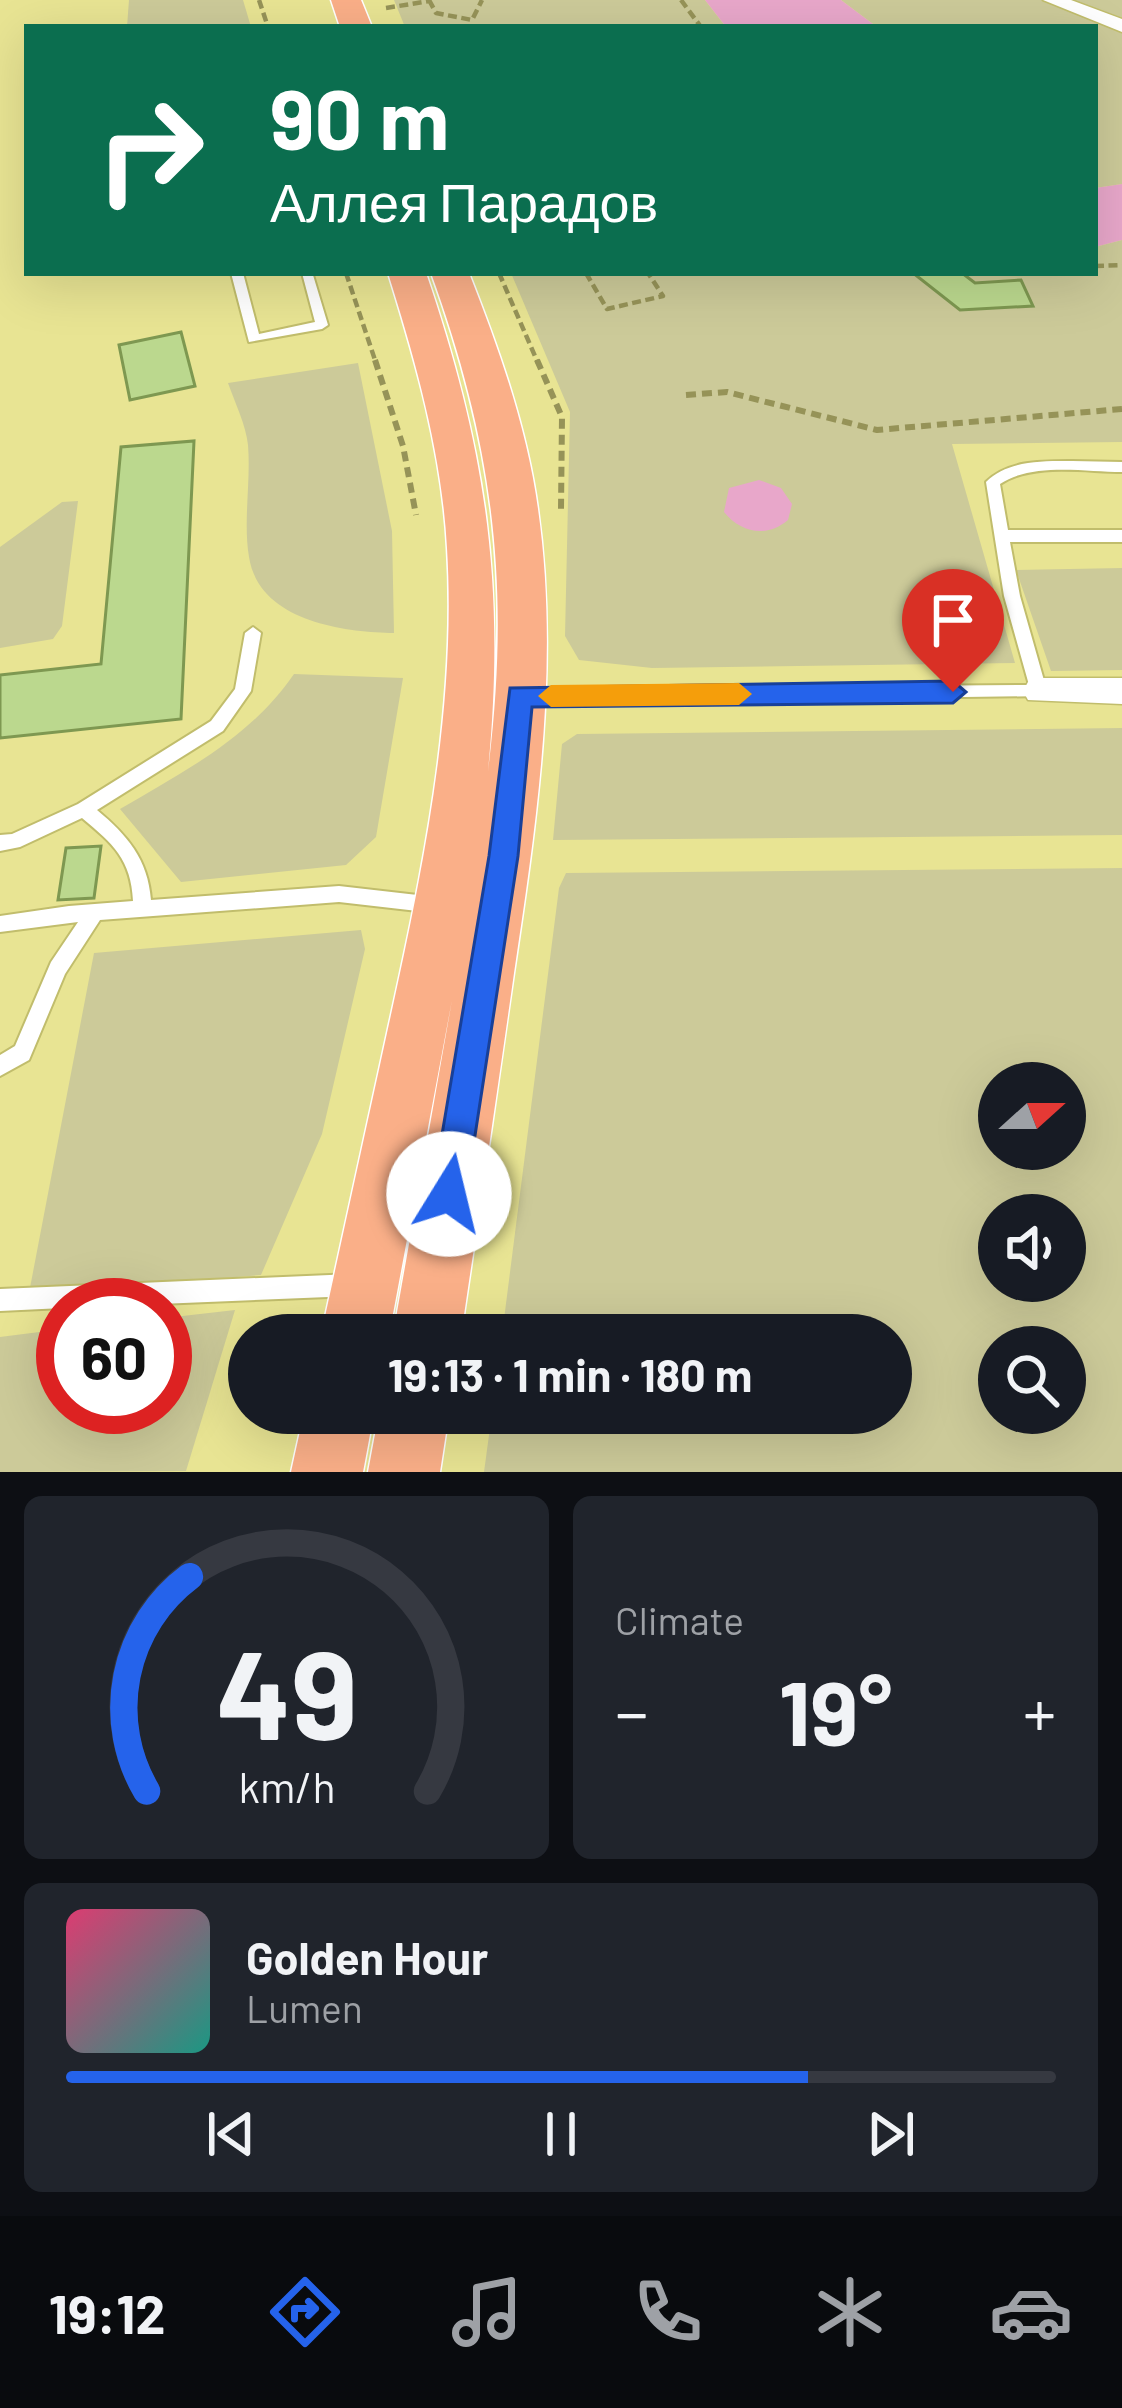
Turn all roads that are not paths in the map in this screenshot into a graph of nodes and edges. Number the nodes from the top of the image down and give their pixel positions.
1 (1053, 0) edge
2 (1122, 26) edge
3 (238, 276) edge
4 (307, 276) edge
5 (408, 276) edge
6 (450, 276) edge
7 (1122, 467) edge
8 (1003, 536) junction
9 (1122, 536) edge
10 (253, 633) dead end
11 (1039, 691) junction
12 (1122, 691) edge
13 (494, 696) junction
14 (84, 809) junction
15 (0, 844) edge
16 (442, 906) junction
17 (142, 908) junction
18 (95, 912) junction
19 (0, 924) edge
20 (0, 1066) edge
21 (0, 1300) edge
22 (360, 1310) edge
23 (430, 1314) edge
24 (335, 1434) edge
25 (410, 1434) edge
26 (327, 1472) edge
27 (404, 1472) edge

1 - 2 street
3 - 4 lane
5 - 13 main road
6 - 13 main road
7 - 8 lane
8 - 9 lane
8 - 11 lane
10 - 14 lane
11 - 12 street
11 - 13 lane
13 - 16 main road
13 - 23 main road
14 - 15 lane
14 - 17 lane
16 - 17 lane
16 - 22 main road
17 - 18 lane
18 - 19 lane
18 - 20 lane
21 - 22 lane
24 - 26 main road
25 - 27 main road

